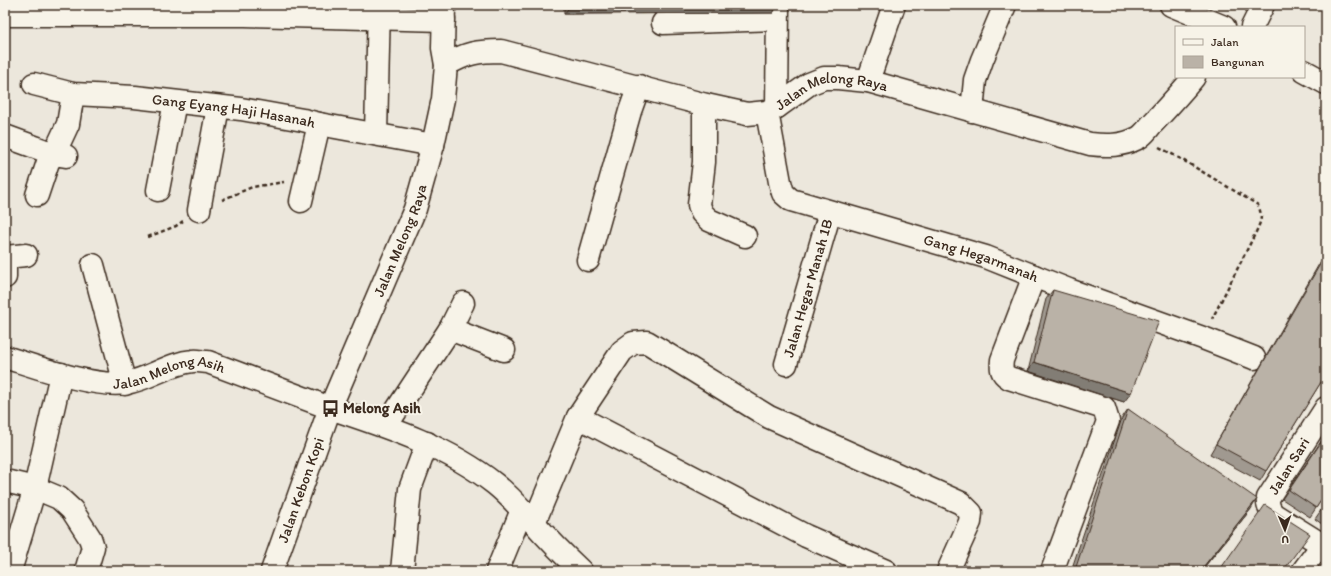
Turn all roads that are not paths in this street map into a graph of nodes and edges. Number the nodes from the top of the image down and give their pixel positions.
1 (894, 5) edge
2 (1005, 5) edge
3 (1171, 5) edge
4 (1263, 5) edge
5 (59, 10) edge
6 (379, 12) edge
7 (444, 12) edge
8 (778, 12) edge
9 (5, 16) edge
10 (663, 23) dead end
11 (1222, 26) edge
12 (1252, 26) edge
13 (446, 65) junction
14 (1193, 78) edge
15 (868, 81) junction
16 (34, 84) dead end
17 (639, 86) junction
18 (73, 94) junction
19 (175, 102) junction
20 (706, 105) junction
21 (218, 107) junction
22 (772, 109) junction
23 (972, 111) junction
24 (319, 124) junction
25 (376, 134) junction
26 (5, 136) edge
27 (433, 145) junction
28 (60, 155) junction
29 (158, 190) dead end
30 (304, 191) road end
31 (37, 195) dead end
32 (199, 210) road end
33 (830, 212) junction
34 (745, 236) dead end
35 (12, 256) edge
36 (588, 260) dead end
37 (5, 264) edge
38 (93, 265) dead end
39 (1034, 276) junction
40 (5, 277) edge
41 (463, 304) dead end
42 (450, 329) junction
43 (504, 350) dead end
44 (5, 357) edge
45 (1254, 358) dead end
46 (786, 364) dead end
47 (62, 374) junction
48 (125, 384) junction
49 (330, 408) junction
50 (1326, 408) edge
51 (578, 417) junction
52 (386, 426) junction
53 (426, 443) junction
54 (5, 481) edge
55 (35, 488) junction
56 (528, 516) junction
57 (1324, 546) edge
58 (10, 571) edge
59 (86, 571) edge
60 (272, 571) edge
61 (402, 571) edge
62 (497, 571) edge
63 (581, 571) edge
64 (886, 571) edge
65 (948, 571) edge
66 (1052, 571) edge
67 (1303, 571) edge

1 - 15 street
2 - 23 street
3 - 11 street
4 - 12 street
5 - 6 street
5 - 9 street
6 - 7 street
6 - 25 street
7 - 13 street, Jalan Melong Raya
8 - 10 street
8 - 22 street, Gang Hegarmanah
13 - 17 street, Jalan Melong Raya
13 - 27 street, Jalan Melong Raya
14 - 23 street, Jalan Melong Raya
15 - 22 street, Jalan Melong Raya
15 - 23 street, Jalan Melong Raya
16 - 18 street, Gang Eyang Haji Hasanah
17 - 20 street, Jalan Melong Raya
17 - 36 street
18 - 19 street, Gang Eyang Haji Hasanah
18 - 28 street
19 - 21 street, Gang Eyang Haji Hasanah
19 - 29 street
20 - 22 street, Jalan Melong Raya
20 - 34 street
21 - 24 street, Gang Eyang Haji Hasanah
21 - 32 street
22 - 33 street, Gang Hegarmanah
24 - 25 street, Gang Eyang Haji Hasanah
24 - 30 street
25 - 27 street, Gang Eyang Haji Hasanah
26 - 28 street
27 - 49 street, Jalan Melong Raya
28 - 31 street
33 - 39 street, Gang Hegarmanah
33 - 46 street, Jalan Hegar Manah 1B
35 - 37 street
37 - 40 street
38 - 48 street
39 - 45 street, Gang Hegarmanah
39 - 66 street
41 - 42 street
42 - 43 street
42 - 52 street
44 - 47 street, Jalan Melong Asih
47 - 48 street, Jalan Melong Asih
47 - 55 street
48 - 49 street, Jalan Melong Asih
49 - 52 street, Jalan Melong Asih
49 - 60 street, Jalan Kebon Kopi
50 - 57 street, Jalan Sari
51 - 56 street
51 - 64 street
51 - 65 street
52 - 53 street, Jalan Melong Asih
53 - 56 street, Jalan Melong Asih
53 - 61 street
54 - 55 street
55 - 58 street
55 - 59 street
56 - 62 street
56 - 63 street, Jalan Melong Asih
57 - 67 street

